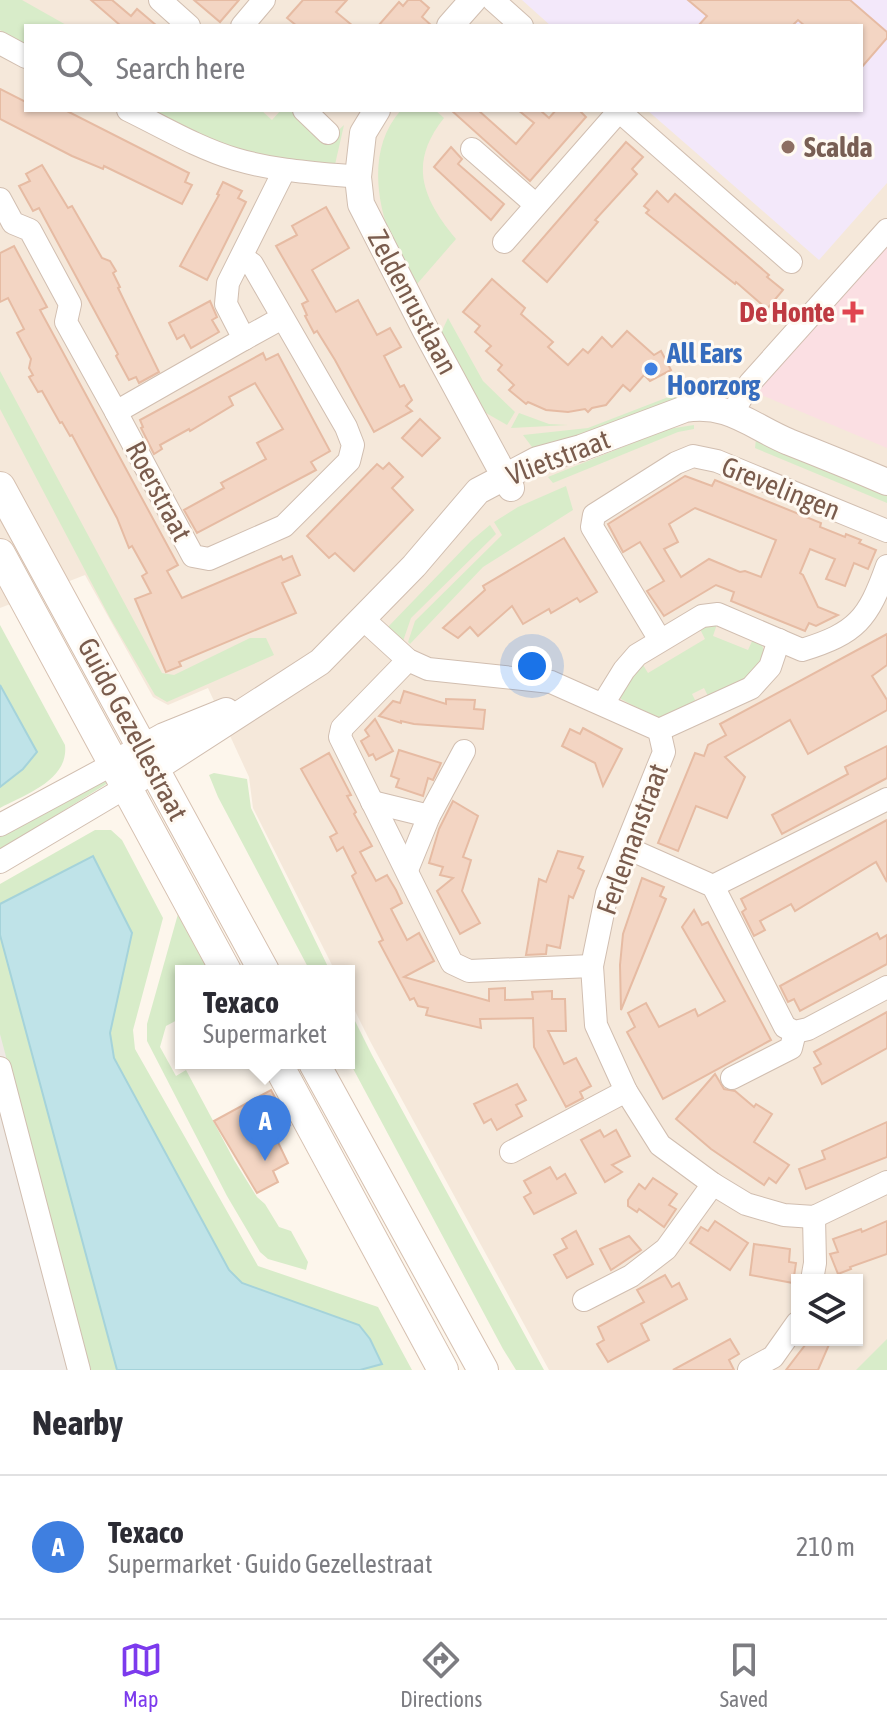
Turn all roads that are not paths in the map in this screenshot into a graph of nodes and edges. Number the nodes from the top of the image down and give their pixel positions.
1 (160, 0) edge
2 (264, 0) edge
3 (473, 0) edge
4 (493, 0) edge
5 (187, 24) edge
6 (244, 24) edge
7 (452, 24) edge
8 (520, 24) edge
9 (0, 43) edge
10 (24, 56) edge
11 (132, 112) edge
12 (306, 112) edge
13 (376, 112) edge
14 (617, 112) edge
15 (619, 112) edge
16 (328, 133) dead end
17 (472, 149) dead end
18 (284, 171) junction
19 (358, 177) junction
20 (0, 199) edge
21 (536, 205) junction
22 (887, 230) edge
23 (504, 242) dead end
24 (242, 257) junction
25 (791, 262) dead end
26 (282, 318) junction
27 (244, 339) junction
28 (116, 412) junction
29 (733, 412) junction
30 (508, 482) junction
31 (887, 482) edge
32 (0, 487) edge
33 (887, 531) edge
34 (0, 554) edge
35 (887, 566) edge
36 (363, 619) junction
37 (660, 640) junction
38 (779, 640) junction
39 (408, 660) junction
40 (603, 704) junction
41 (659, 730) junction
42 (464, 751) dead end
43 (149, 759) junction
44 (122, 774) junction
45 (887, 799) edge
46 (372, 802) junction
47 (429, 816) junction
48 (0, 825) edge
49 (627, 848) junction
50 (0, 862) edge
51 (407, 870) junction
52 (713, 886) junction
53 (223, 965) edge
54 (261, 965) edge
55 (592, 966) junction
56 (887, 987) edge
57 (795, 1032) junction
58 (0, 1068) edge
59 (280, 1069) edge
60 (317, 1069) edge
61 (732, 1078) dead end
62 (626, 1091) junction
63 (511, 1152) dead end
64 (887, 1182) edge
65 (713, 1184) junction
66 (814, 1217) junction
67 (813, 1274) edge
68 (584, 1300) dead end
69 (791, 1332) edge
70 (74, 1369) edge
71 (443, 1370) edge
72 (483, 1370) edge
73 (749, 1370) edge

1 - 5 street
2 - 6 street
3 - 7 street
4 - 8 street
9 - 10 street
11 - 18 street
12 - 16 street
13 - 19 street, Zeldenrustlaan
14 - 21 street
15 - 25 street
17 - 21 street
18 - 19 street
18 - 24 street
19 - 30 street, Zeldenrustlaan
20 - 28 street
21 - 23 street
22 - 29 street
24 - 26 street, Roerstraat
24 - 27 street
26 - 27 street
26 - 28 street, Roerstraat
27 - 28 street
29 - 30 street, Vlietstraat
29 - 31 street
30 - 36 street, Vlietstraat
32 - 43 main road, Guido Gezellestraat
33 - 37 street, Grevelingen
34 - 44 main road, Guido Gezellestraat
35 - 38 street
36 - 39 street, Ferlemanstraat
36 - 43 street, Vlietstraat
37 - 38 street
37 - 40 street
38 - 41 street
39 - 40 street, Ferlemanstraat
39 - 46 street
40 - 41 street, Ferlemanstraat
41 - 49 street, Ferlemanstraat
42 - 47 street
43 - 44 street, Vlietstraat
43 - 54 main road, Guido Gezellestraat
44 - 48 street
44 - 50 street
44 - 53 main road, Guido Gezellestraat
45 - 52 street
46 - 47 street
46 - 51 street
47 - 51 street
49 - 52 street
49 - 55 street, Ferlemanstraat
51 - 55 street
52 - 57 street
55 - 62 street, Ferlemanstraat
56 - 57 street
57 - 61 street
58 - 70 street
59 - 71 main road
60 - 72 main road
62 - 63 street
62 - 65 street, Ferlemanstraat
64 - 66 street
65 - 66 street, Ferlemanstraat
65 - 68 street
66 - 67 street
69 - 73 street

